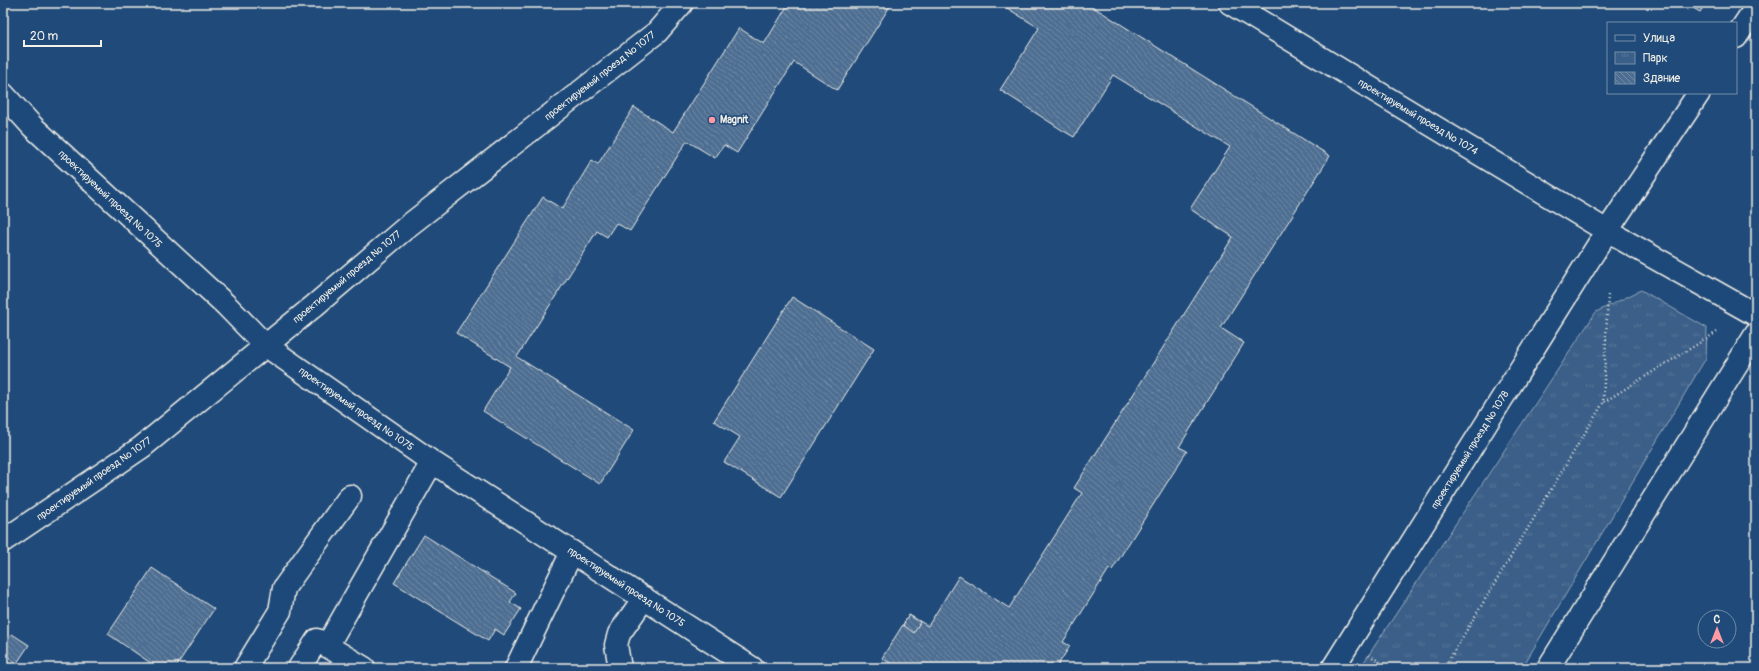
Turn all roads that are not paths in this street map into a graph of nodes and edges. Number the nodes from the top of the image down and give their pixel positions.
1 (682, 3) edge
2 (1230, 3) edge
3 (1756, 7) edge
4 (1737, 36) edge
5 (3, 94) edge
6 (1698, 94) edge
7 (1607, 231) junction
8 (1756, 315) edge
9 (1756, 334) edge
10 (265, 345) junction
11 (432, 462) junction
12 (350, 496) dead end
13 (3, 541) edge
14 (572, 552) junction
15 (644, 598) junction
16 (327, 646) junction
17 (245, 668) edge
18 (299, 668) edge
19 (364, 668) edge
20 (516, 668) edge
21 (620, 668) edge
22 (752, 668) edge
23 (1333, 668) edge
24 (1548, 668) edge

1 - 10 street, проектируемый проезд № 1077
2 - 7 street, проектируемый проезд № 1074
3 - 4 street
5 - 10 street, проектируемый проезд № 1075
6 - 7 street, проектируемый проезд № 1078
7 - 8 street
7 - 23 street, проектируемый проезд № 1078
9 - 24 street
10 - 11 street, проектируемый проезд № 1075
10 - 13 street, проектируемый проезд № 1077
11 - 14 street, проектируемый проезд № 1075
11 - 16 street
12 - 17 street
14 - 15 street, проектируемый проезд № 1075
14 - 20 street
15 - 21 street
15 - 22 street, проектируемый проезд № 1075
16 - 18 street
16 - 19 street

